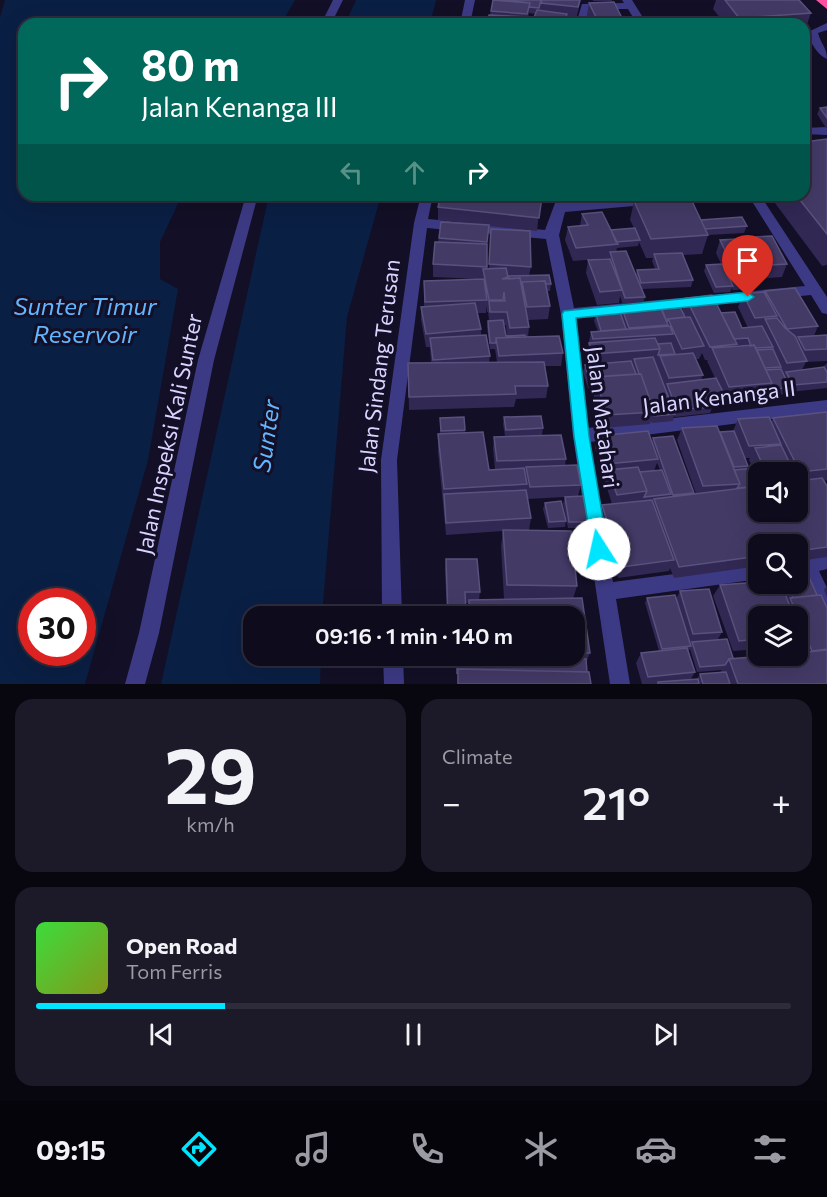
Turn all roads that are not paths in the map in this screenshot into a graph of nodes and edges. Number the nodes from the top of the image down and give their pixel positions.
1 (338, 0) edge
2 (470, 0) edge
3 (822, 0) edge
4 (629, 3) edge
5 (827, 5) edge
6 (329, 18) edge
7 (466, 18) edge
8 (582, 18) edge
9 (638, 18) edge
10 (827, 26) edge
11 (827, 56) edge
12 (827, 131) edge
13 (810, 132) edge
14 (250, 201) edge
15 (426, 201) edge
16 (585, 201) edge
17 (758, 201) edge
18 (563, 202) edge
19 (421, 223) junction
20 (552, 235) junction
21 (815, 290) junction
22 (827, 309) edge
23 (568, 314) junction
24 (827, 406) edge
25 (581, 436) junction
26 (827, 561) edge
27 (808, 564) edge
28 (748, 573) edge
29 (808, 575) edge
30 (607, 592) junction
31 (392, 606) edge
32 (827, 608) edge
33 (393, 666) edge
34 (135, 684) edge
35 (394, 684) edge
36 (620, 684) edge

1 - 6 street
2 - 7 street
3 - 5 highway
4 - 8 street
4 - 9 street
10 - 11 street
12 - 13 street
14 - 34 street, Jalan Inspeksi Kali Sunter
15 - 19 street, Jalan Sindang Terusan
16 - 18 street
17 - 21 street
18 - 20 street
19 - 20 street
19 - 31 street, Jalan Sindang Terusan
20 - 23 street, Jalan Matahari
21 - 22 street
21 - 23 street
23 - 25 street, Jalan Matahari
24 - 25 street, Jalan Kenanga II
25 - 30 street, Jalan Matahari
26 - 27 street
28 - 30 street
29 - 32 street
30 - 36 street, Jalan Matahari
33 - 35 street

